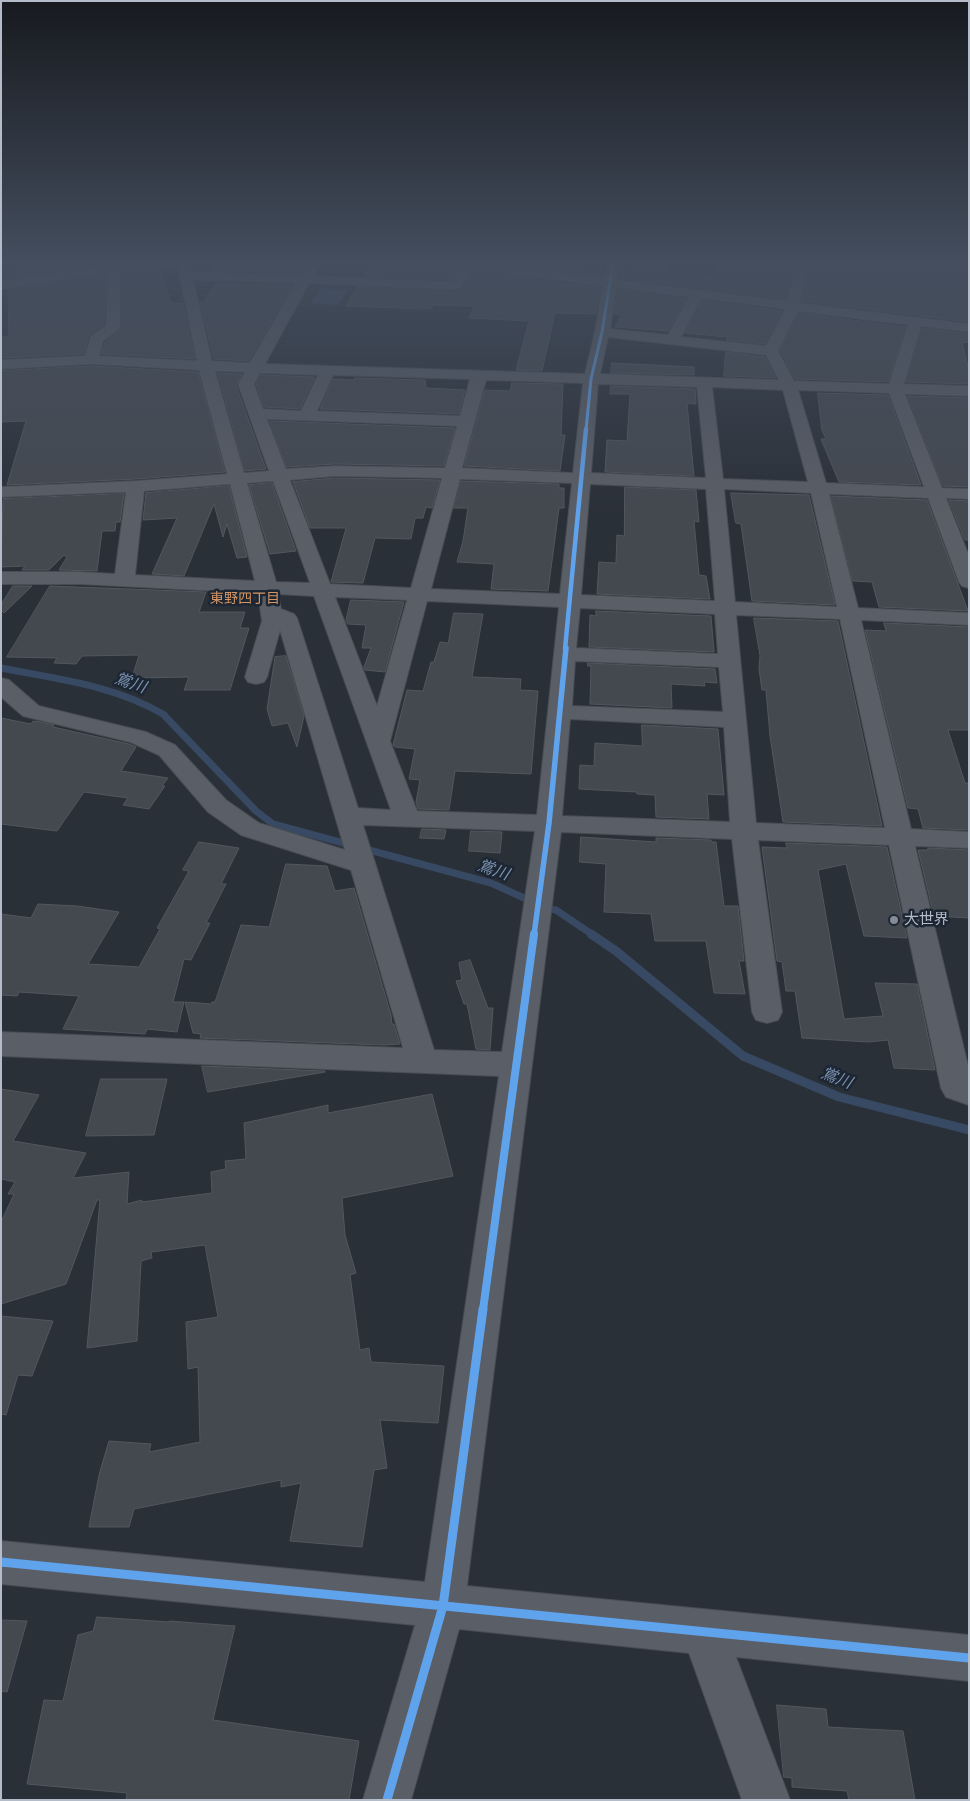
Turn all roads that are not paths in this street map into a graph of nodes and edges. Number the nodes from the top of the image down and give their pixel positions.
1 (94, 347) edge
2 (202, 347) edge
3 (267, 347) edge
4 (598, 347) edge
5 (730, 347) edge
6 (773, 347) edge
7 (908, 347) edge
8 (771, 352) junction
9 (91, 360) junction
10 (1, 366) edge
11 (206, 366) junction
12 (256, 368) junction
13 (326, 371) junction
14 (480, 376) junction
15 (591, 379) junction
16 (704, 382) junction
17 (790, 385) junction
18 (895, 388) junction
19 (969, 391) edge
20 (257, 414) junction
21 (307, 416) junction
22 (467, 421) junction
23 (453, 473) junction
24 (280, 475) junction
25 (236, 478) junction
26 (583, 479) junction
27 (715, 484) junction
28 (136, 486) junction
29 (818, 487) junction
30 (1, 492) edge
31 (935, 493) junction
32 (969, 494) edge
33 (1, 578) edge
34 (124, 581) junction
35 (969, 582) edge
36 (266, 587) junction
37 (323, 590) junction
38 (418, 594) junction
39 (570, 601) junction
40 (724, 609) junction
41 (271, 613) junction
42 (848, 614) junction
43 (969, 619) edge
44 (565, 654) junction
45 (729, 661) junction
46 (256, 677) dead end
47 (1, 685) edge
48 (559, 712) junction
49 (734, 720) junction
50 (378, 743) junction
51 (348, 816) junction
52 (407, 818) junction
53 (549, 823) junction
54 (744, 831) junction
55 (902, 838) junction
56 (969, 840) edge
57 (363, 864) junction
58 (767, 1012) dead end
59 (1, 1044) edge
60 (422, 1061) junction
61 (516, 1065) junction
62 (969, 1092) edge
63 (1, 1562) edge
64 (443, 1606) junction
65 (704, 1631) junction
66 (969, 1658) edge
67 (387, 1800) edge
68 (766, 1800) edge

1 - 9 street
2 - 11 street
3 - 12 street
4 - 15 street
5 - 8 street
6 - 8 street
7 - 18 street
8 - 17 street
9 - 10 street
9 - 11 street
11 - 12 street
11 - 25 street
12 - 13 street
12 - 20 street
13 - 14 street
13 - 21 street
14 - 15 street
14 - 22 street
15 - 16 street
15 - 26 street
16 - 17 street
16 - 27 street
17 - 18 street
17 - 29 street
18 - 19 street
18 - 31 street
20 - 21 street
20 - 24 street
21 - 22 street
22 - 23 street
23 - 24 street
23 - 26 street
23 - 38 street
24 - 25 street
24 - 37 street
25 - 28 street
25 - 36 street
26 - 27 street
26 - 39 street
27 - 29 street
27 - 40 street
28 - 30 street
28 - 34 street
29 - 31 street
29 - 42 street
31 - 32 street
31 - 35 street
33 - 34 street
34 - 36 street
36 - 37 street
36 - 41 street
37 - 38 street
37 - 50 street
38 - 39 street
38 - 50 street
39 - 40 street
39 - 44 street
40 - 42 street
40 - 45 street
41 - 46 street
41 - 51 street
42 - 43 street
42 - 55 street
44 - 45 street
44 - 48 street
45 - 49 street
47 - 57 street
48 - 49 street
48 - 53 street
49 - 54 street
50 - 52 street
51 - 52 street
51 - 57 street
52 - 53 street
53 - 54 street
53 - 61 street
54 - 55 street
54 - 58 street
55 - 56 street
55 - 62 street
57 - 60 street
59 - 60 street
60 - 61 street
61 - 64 street
63 - 64 street
64 - 65 street
64 - 67 street
65 - 66 street
65 - 68 street

